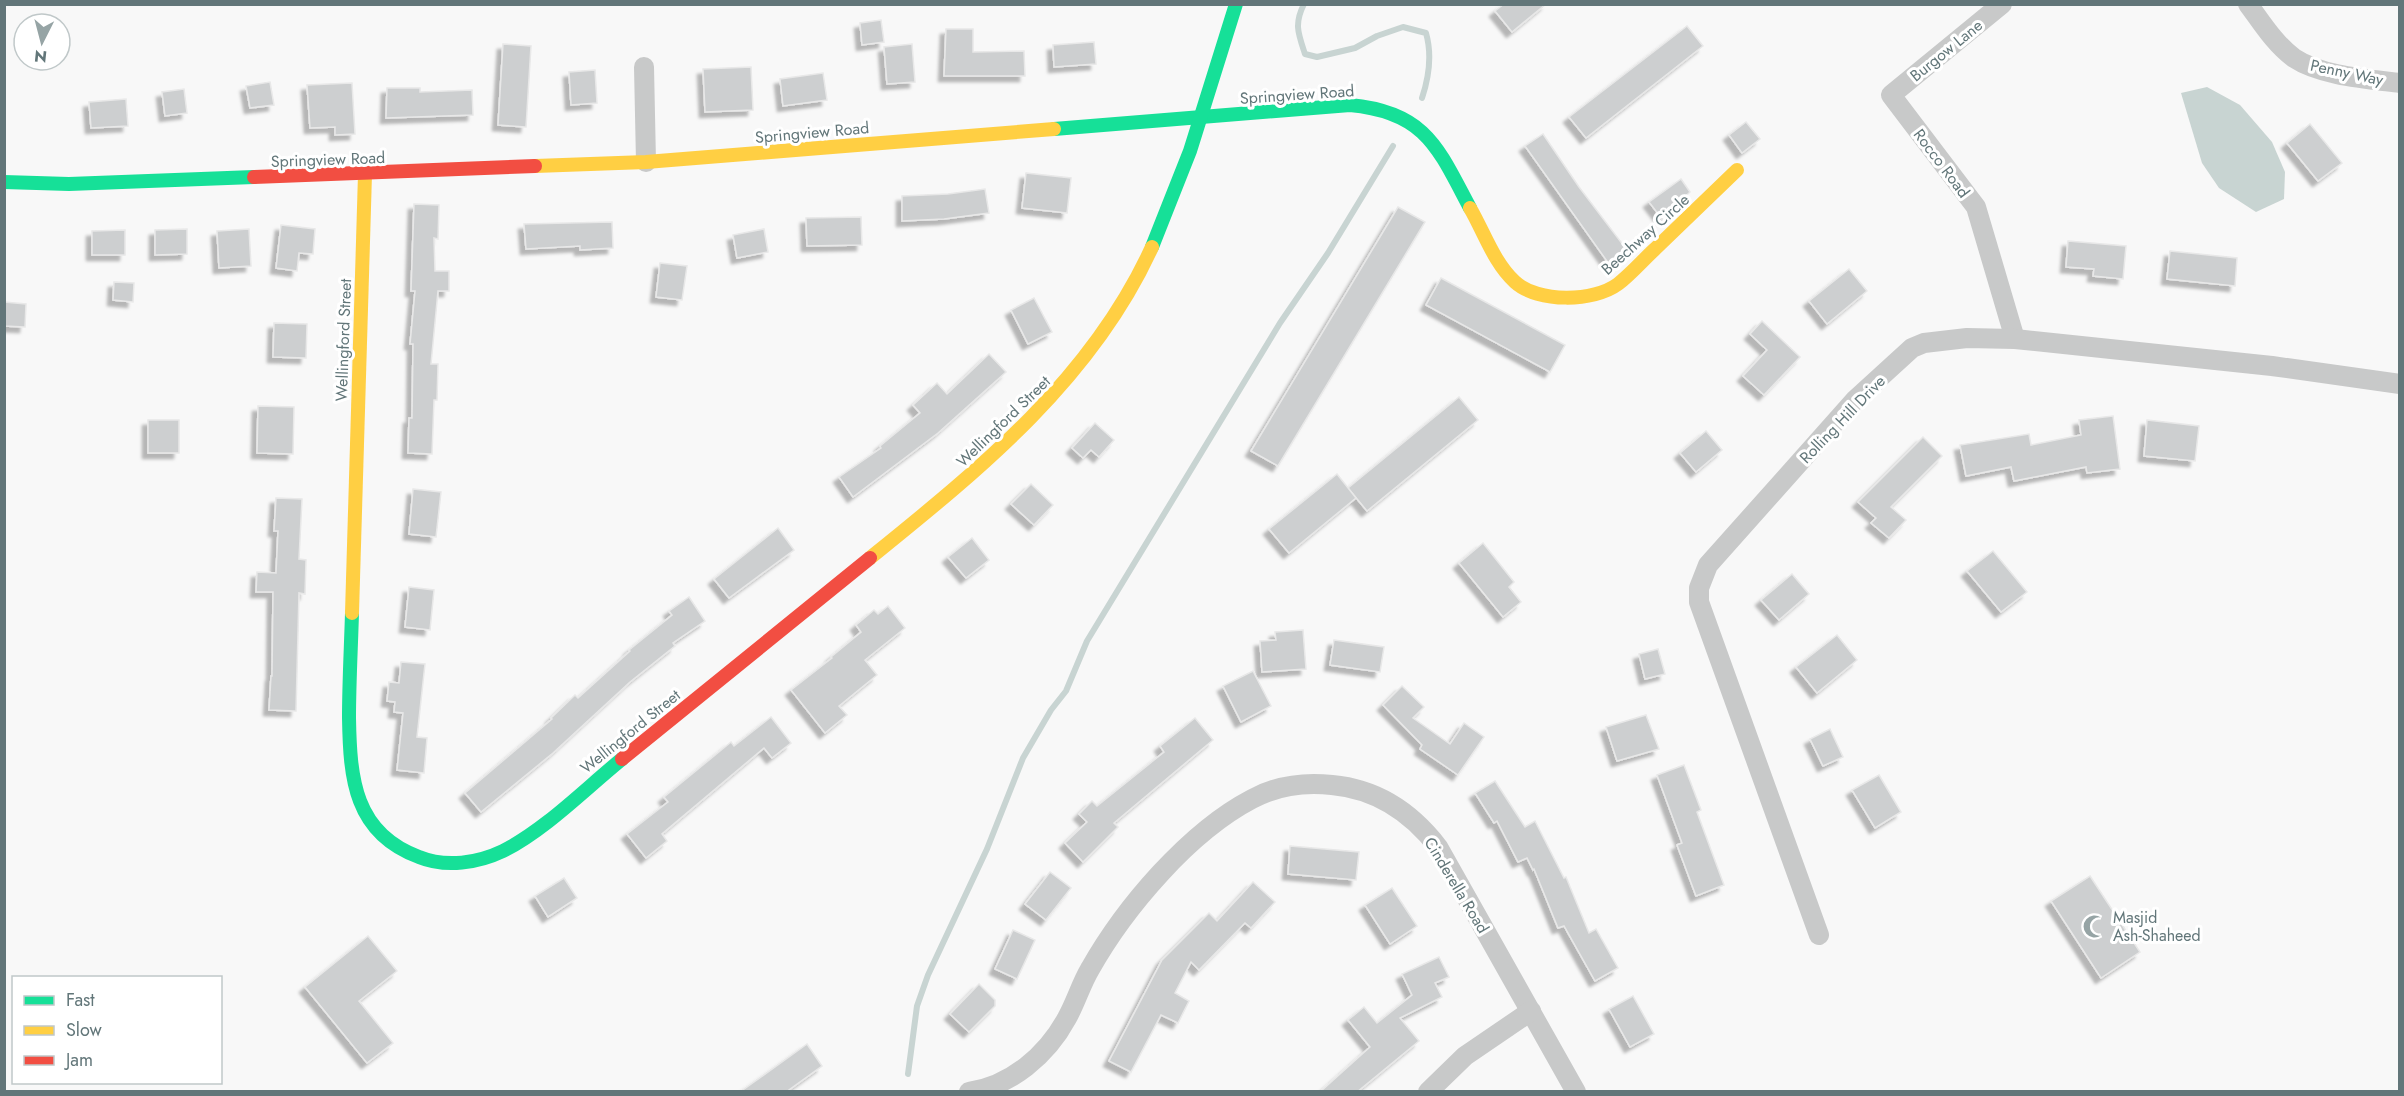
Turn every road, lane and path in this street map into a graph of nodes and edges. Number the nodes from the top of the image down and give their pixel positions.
1 (1236, 4) edge
2 (2002, 4) edge
3 (2248, 4) edge
4 (644, 67) dead end
5 (2400, 83) edge
6 (1891, 95) joint
7 (1201, 117) junction
8 (646, 162) junction
9 (1737, 170) dead end
10 (365, 174) junction
11 (4, 182) edge
12 (1527, 291) joint
13 (2015, 339) junction
14 (2400, 384) edge
15 (1819, 935) dead end
16 (1531, 1011) junction
17 (1009, 1086) edge
18 (969, 1092) edge
19 (1428, 1092) edge
20 (1576, 1092) edge

1 - 7 street, Wellingford Street
2 - 6 street, Burgow Lane
3 - 5 street, Penny Way
4 - 8 street
6 - 13 street, Rocco Road
7 - 8 street, Springview Road
7 - 10 street, Wellingford Street
7 - 12 street, Springview Road
8 - 10 street, Springview Road
9 - 12 street, Beechway Circle
10 - 11 street, Springview Road
13 - 14 street, Rolling Hill Drive
13 - 15 street, Rolling Hill Drive
16 - 17 street, Cinderella Road
16 - 19 street
16 - 20 street, Cinderella Road
17 - 18 street, Cinderella Road

